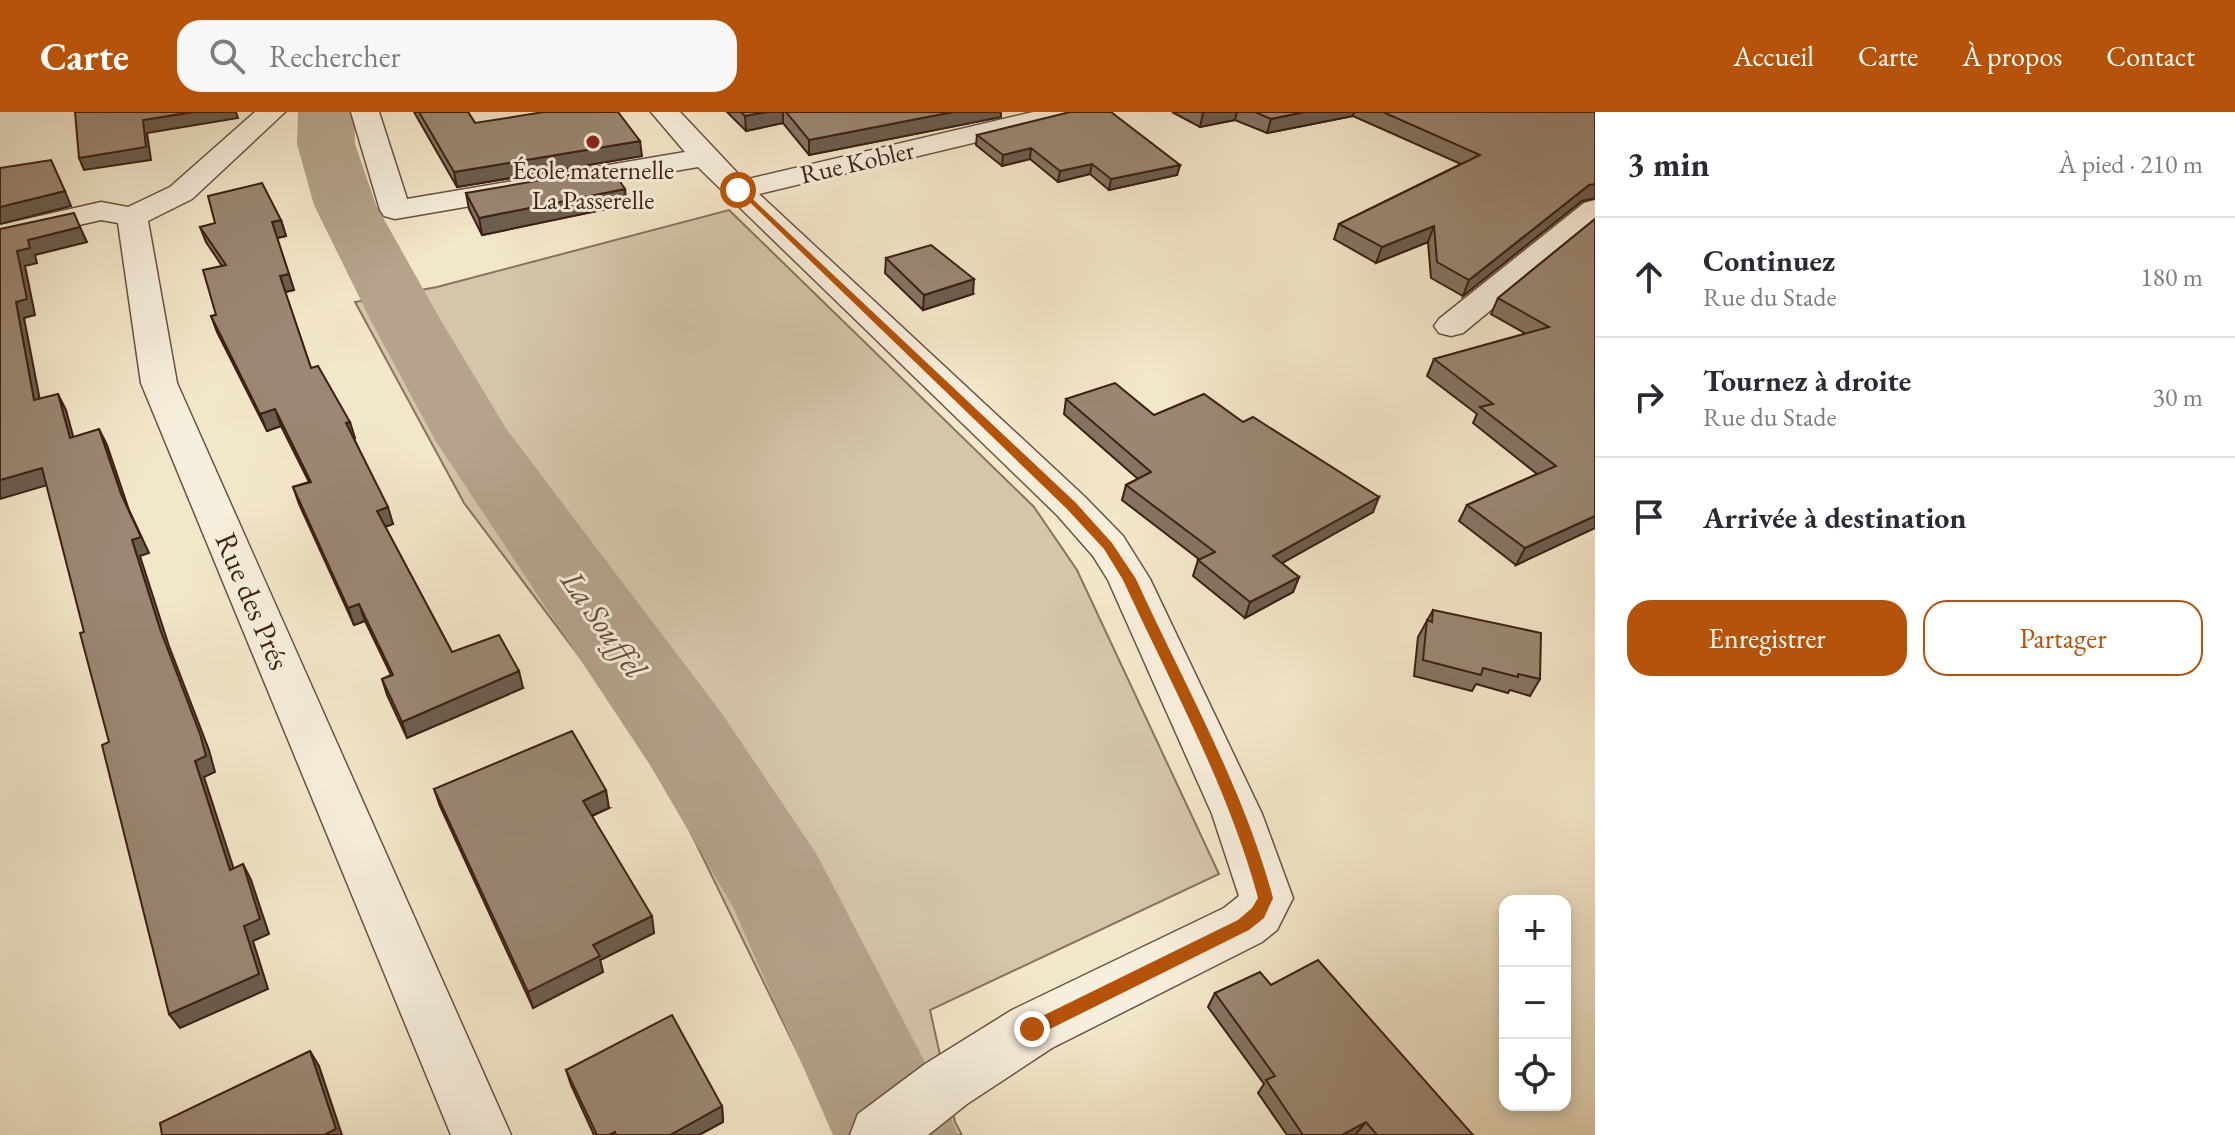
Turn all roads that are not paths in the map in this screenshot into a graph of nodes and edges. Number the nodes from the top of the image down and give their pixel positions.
1 (271, 112) edge
2 (365, 112) edge
3 (665, 112) edge
4 (1068, 112) edge
5 (722, 173) junction
6 (1595, 209) edge
7 (132, 217) junction
8 (0, 234) edge
9 (1451, 326) dead end
10 (880, 1134) edge
11 (481, 1135) edge

1 - 7 street
2 - 5 street, Rue Kobler
3 - 5 street
4 - 5 street, Rue Kobler
5 - 10 street
6 - 9 street
7 - 8 street
7 - 11 street, Rue des Prés

